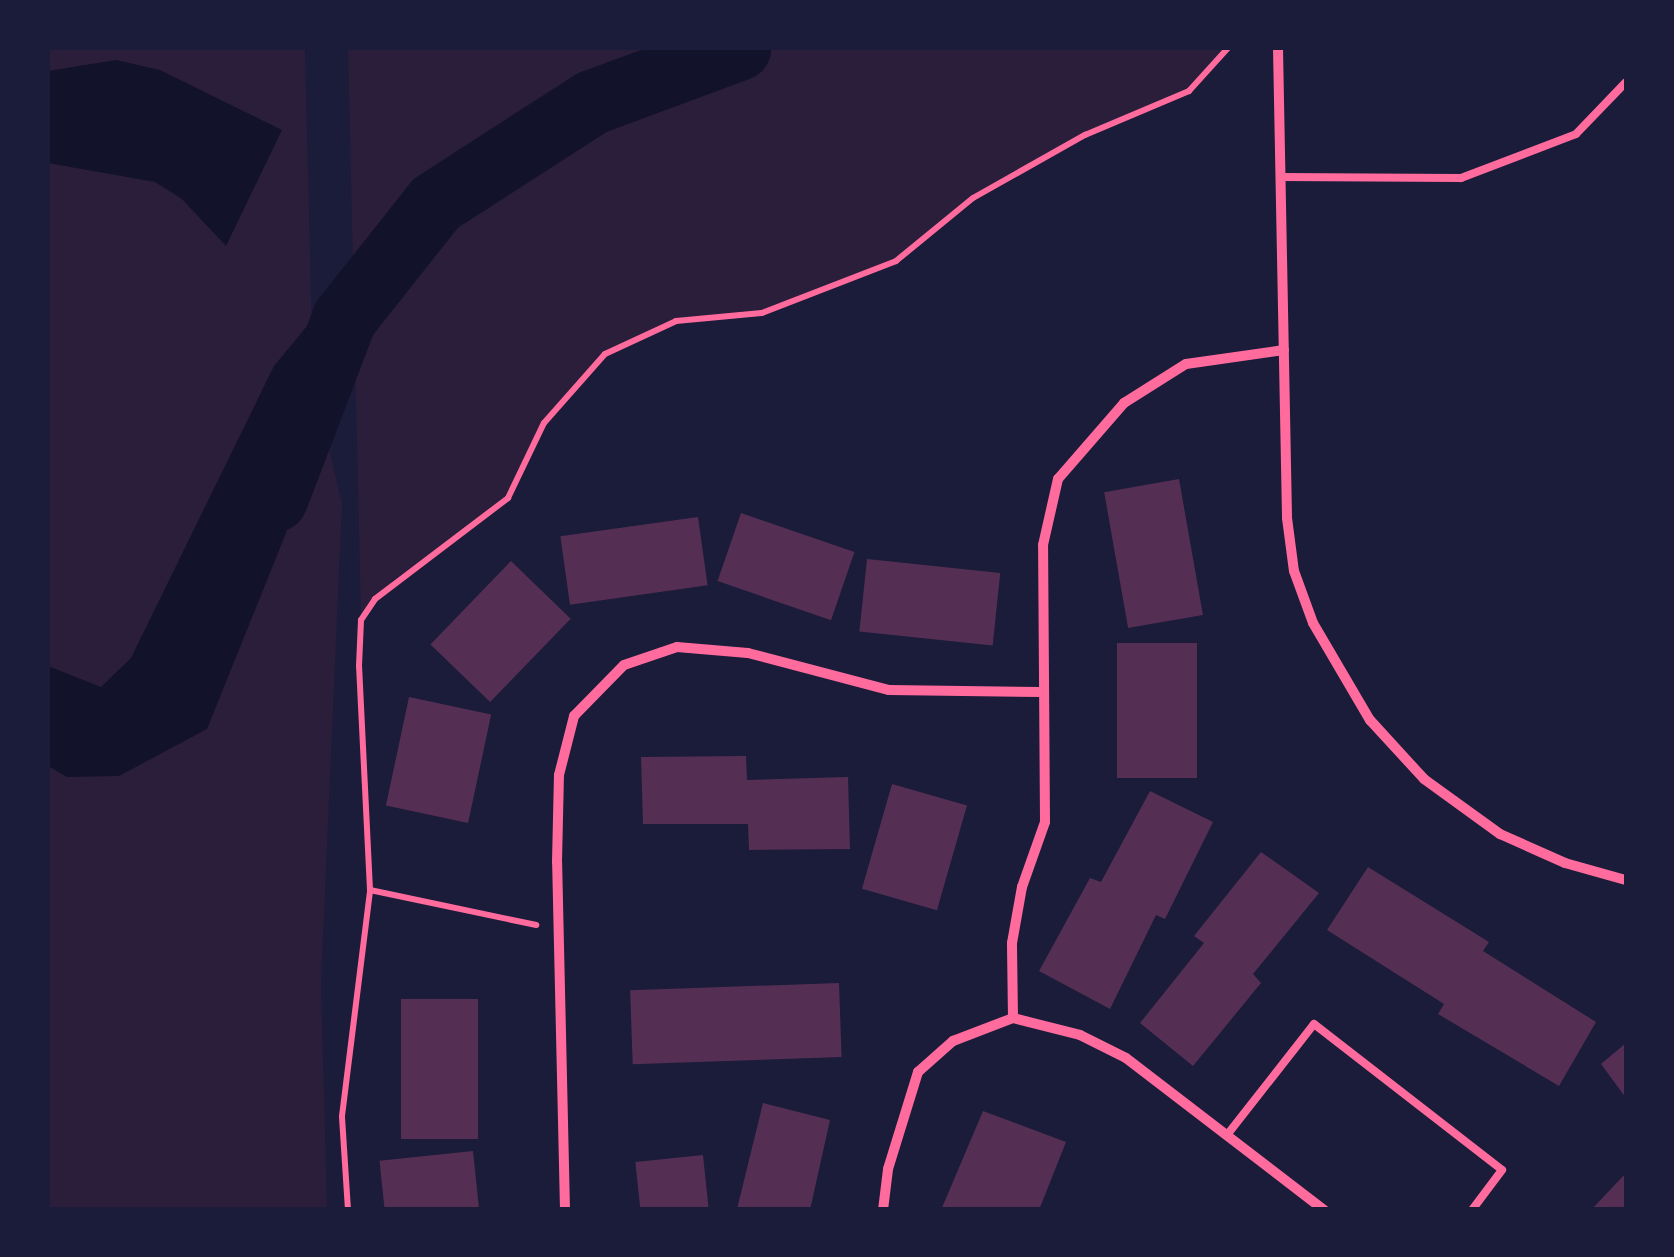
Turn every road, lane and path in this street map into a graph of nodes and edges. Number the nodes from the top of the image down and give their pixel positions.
1 (1228, 48) edge
2 (1278, 48) edge
3 (1626, 82) edge
4 (1280, 177) junction
5 (1284, 350) junction
6 (1040, 692) junction
7 (1626, 880) edge
8 (370, 890) junction
9 (558, 929) junction
10 (1013, 1018) junction
11 (1227, 1135) junction
12 (348, 1210) edge
13 (565, 1210) edge
14 (884, 1210) edge
15 (1324, 1210) edge
16 (1472, 1210) edge

1 - 8 path
2 - 4 street
3 - 4 lane
4 - 5 street
5 - 6 street
5 - 7 street
6 - 9 street
6 - 10 street
8 - 9 path
8 - 12 path
9 - 13 street
10 - 11 street
10 - 14 street
11 - 15 street
11 - 16 lane

